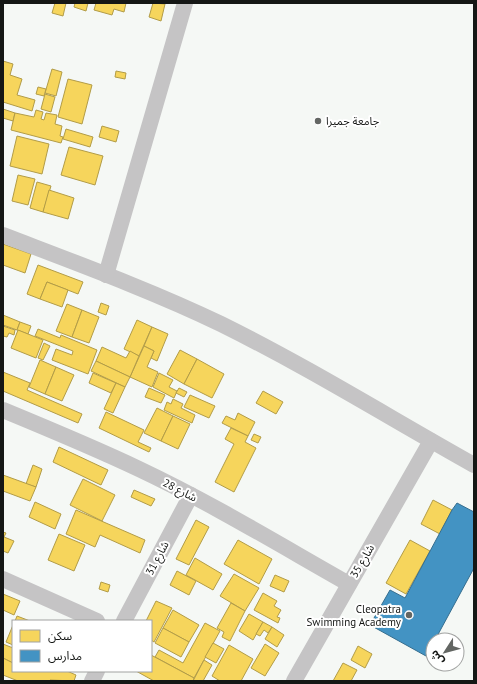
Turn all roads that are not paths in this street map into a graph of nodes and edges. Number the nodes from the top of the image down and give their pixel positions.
1 (185, 3) edge
2 (3, 235) edge
3 (106, 275) junction
4 (3, 410) edge
5 (431, 441) junction
6 (474, 465) edge
7 (191, 495) junction
8 (3, 579) edge
9 (349, 584) junction
10 (95, 620) edge
11 (125, 620) edge
12 (96, 672) edge
13 (92, 681) edge
14 (294, 681) edge

1 - 3 street
2 - 3 street
3 - 5 street
4 - 7 street, شارع 28
5 - 6 street
5 - 9 street, شارع 35
7 - 9 street, شارع 28
7 - 11 street, شارع 31
8 - 10 street
9 - 14 street, شارع 35
12 - 13 street

